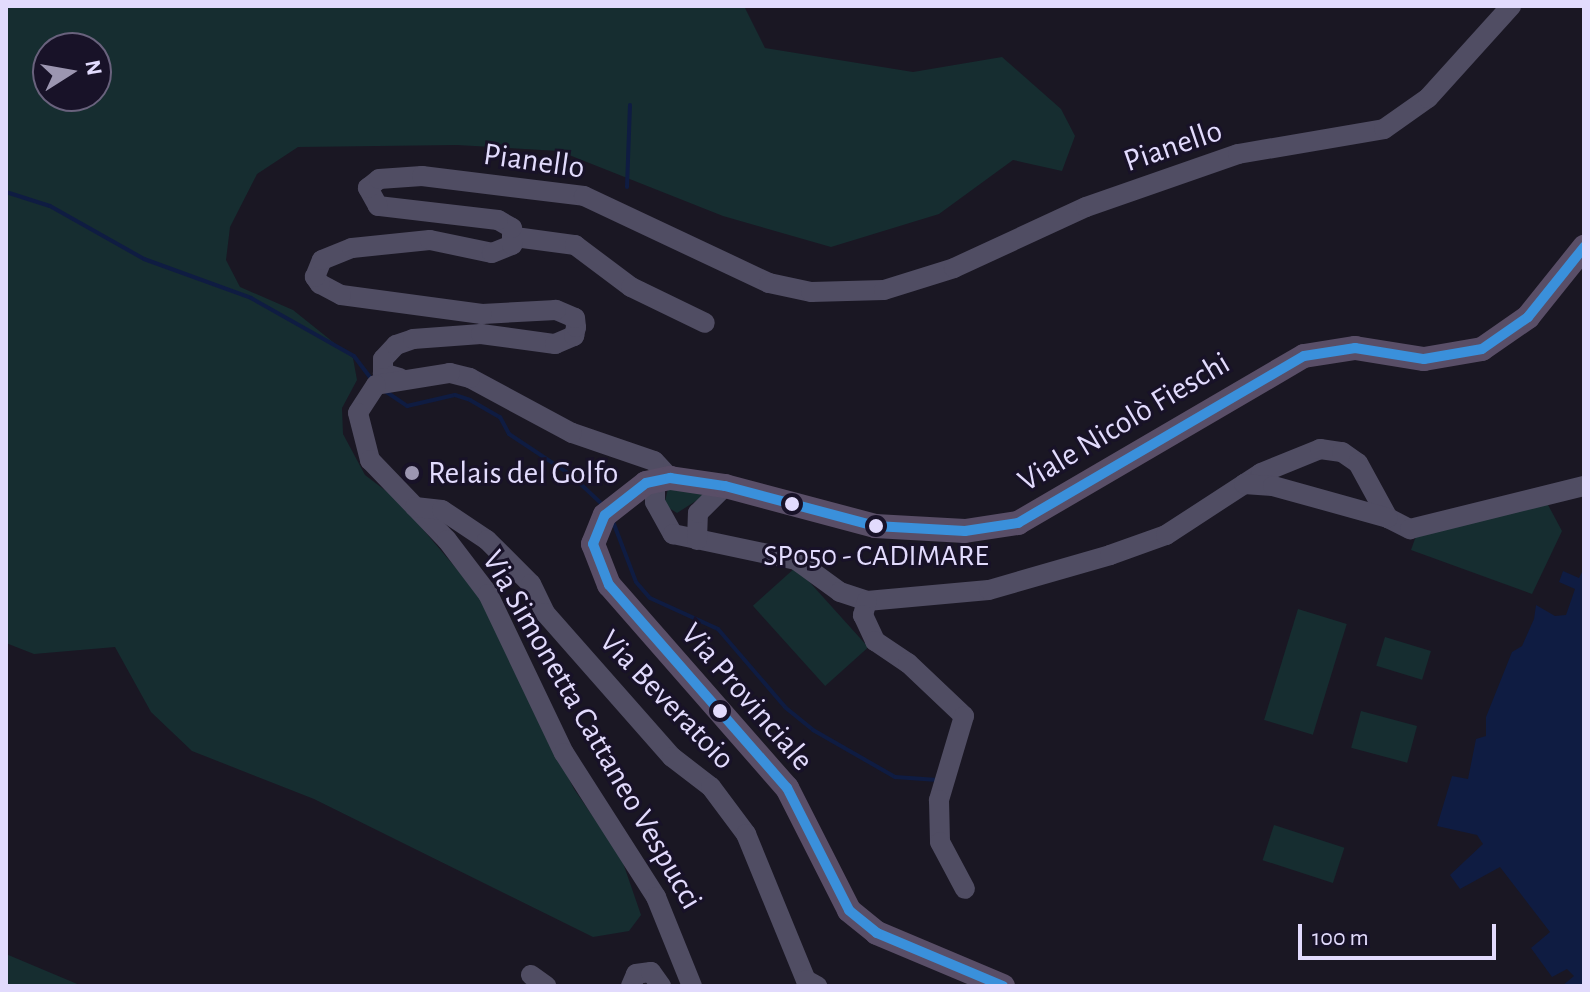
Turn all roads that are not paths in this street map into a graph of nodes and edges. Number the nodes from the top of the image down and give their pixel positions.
1 (1511, 6) edge
2 (515, 237) junction
3 (1584, 247) edge
4 (705, 323) dead end
5 (400, 378) junction
6 (662, 479) junction
7 (1244, 484) junction
8 (725, 486) junction
9 (1584, 486) edge
10 (415, 507) junction
11 (658, 511) junction
12 (698, 513) junction
13 (1388, 518) junction
14 (697, 540) junction
15 (867, 601) junction
16 (965, 889) dead end
17 (807, 984) edge
18 (631, 986) edge
19 (661, 986) edge
20 (692, 986) edge
21 (1003, 986) edge

1 - 2 street, Pianello
2 - 4 street
2 - 5 street
3 - 8 main road, Viale Nicolò Fieschi
5 - 6 street, Via Simonetta Cattaneo Vespucci
5 - 10 street, Via Simonetta Cattaneo Vespucci
6 - 8 main road, Viale Nicolò Fieschi
6 - 11 street
6 - 21 main road, Via Provinciale
7 - 13 street
7 - 13 street
7 - 15 street
8 - 12 street
9 - 13 street
10 - 17 street, Via Beveratoio
10 - 20 street, Via Simonetta Cattaneo Vespucci
11 - 12 street
11 - 14 street
12 - 14 street
14 - 15 street
15 - 16 street
18 - 19 street

